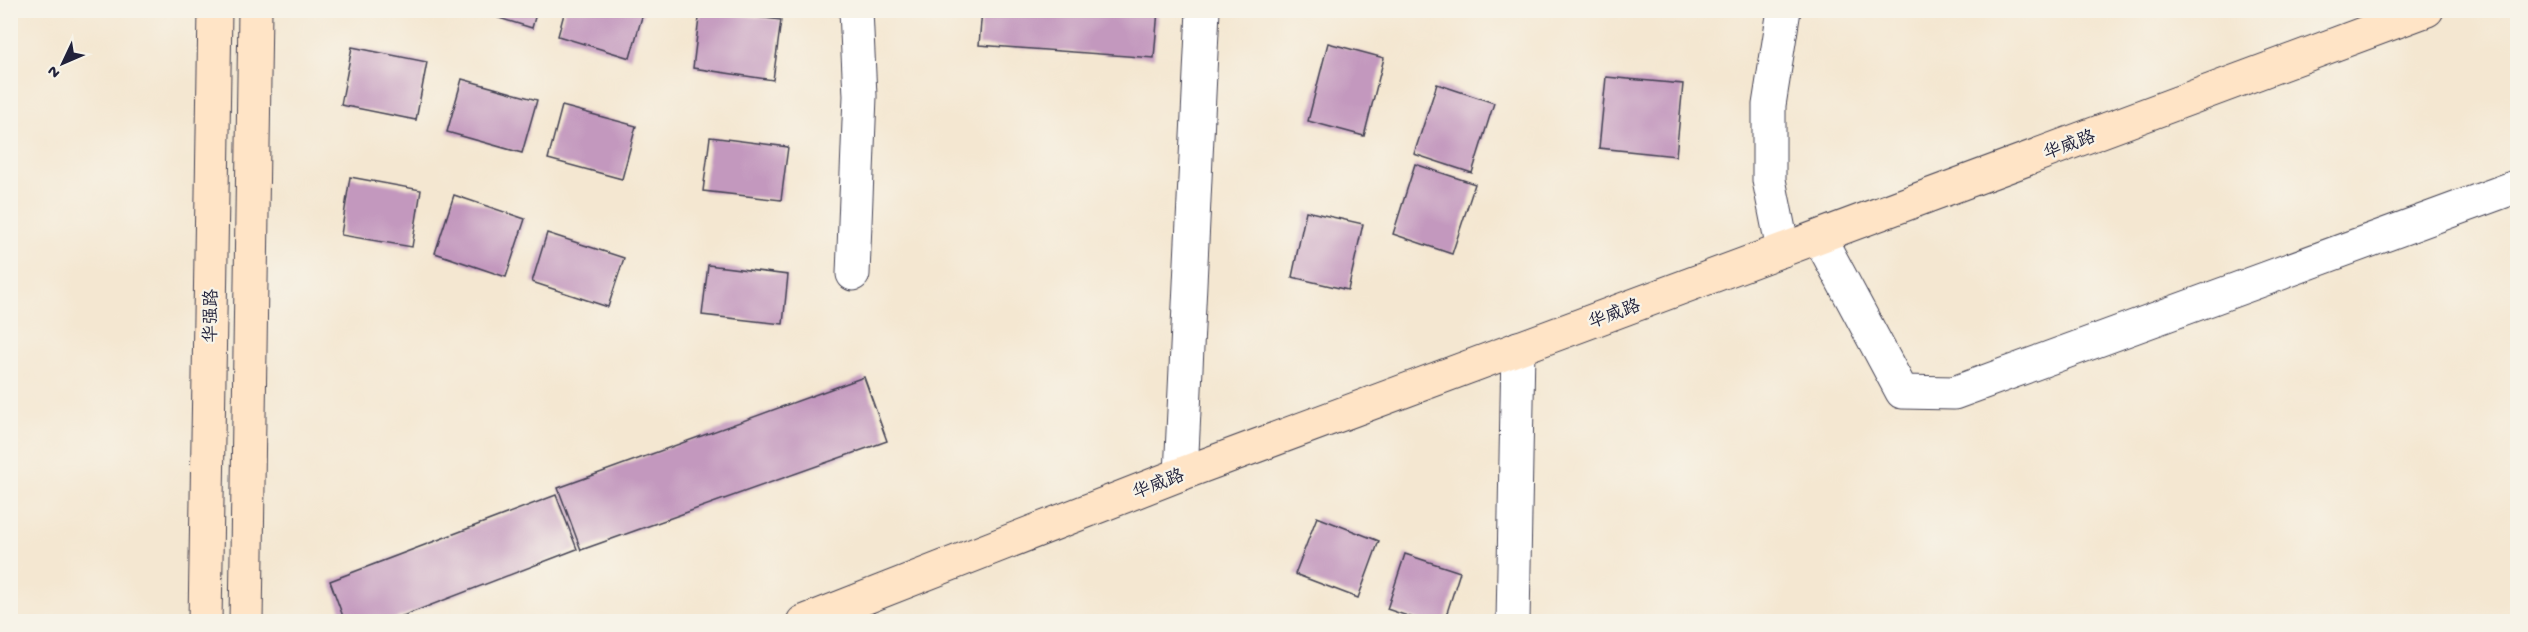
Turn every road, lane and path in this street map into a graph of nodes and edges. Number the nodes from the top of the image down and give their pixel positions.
1 (215, 10) edge
2 (255, 10) edge
3 (856, 10) edge
4 (1203, 10) edge
5 (1784, 10) edge
6 (2427, 10) edge
7 (2517, 186) edge
8 (1819, 237) junction
9 (1783, 250) junction
10 (853, 274) dead end
11 (1518, 348) junction
12 (1181, 474) junction
13 (205, 621) edge
14 (246, 621) edge
15 (803, 621) edge
16 (1513, 621) edge

1 - 13 main road, 华强路
2 - 14 main road
3 - 10 street
4 - 12 street
5 - 9 street
6 - 8 main road, 华威路
7 - 8 street
8 - 9 main road, 华威路
9 - 11 main road, 华威路
11 - 12 main road, 华威路
11 - 16 street
12 - 15 main road, 华威路

